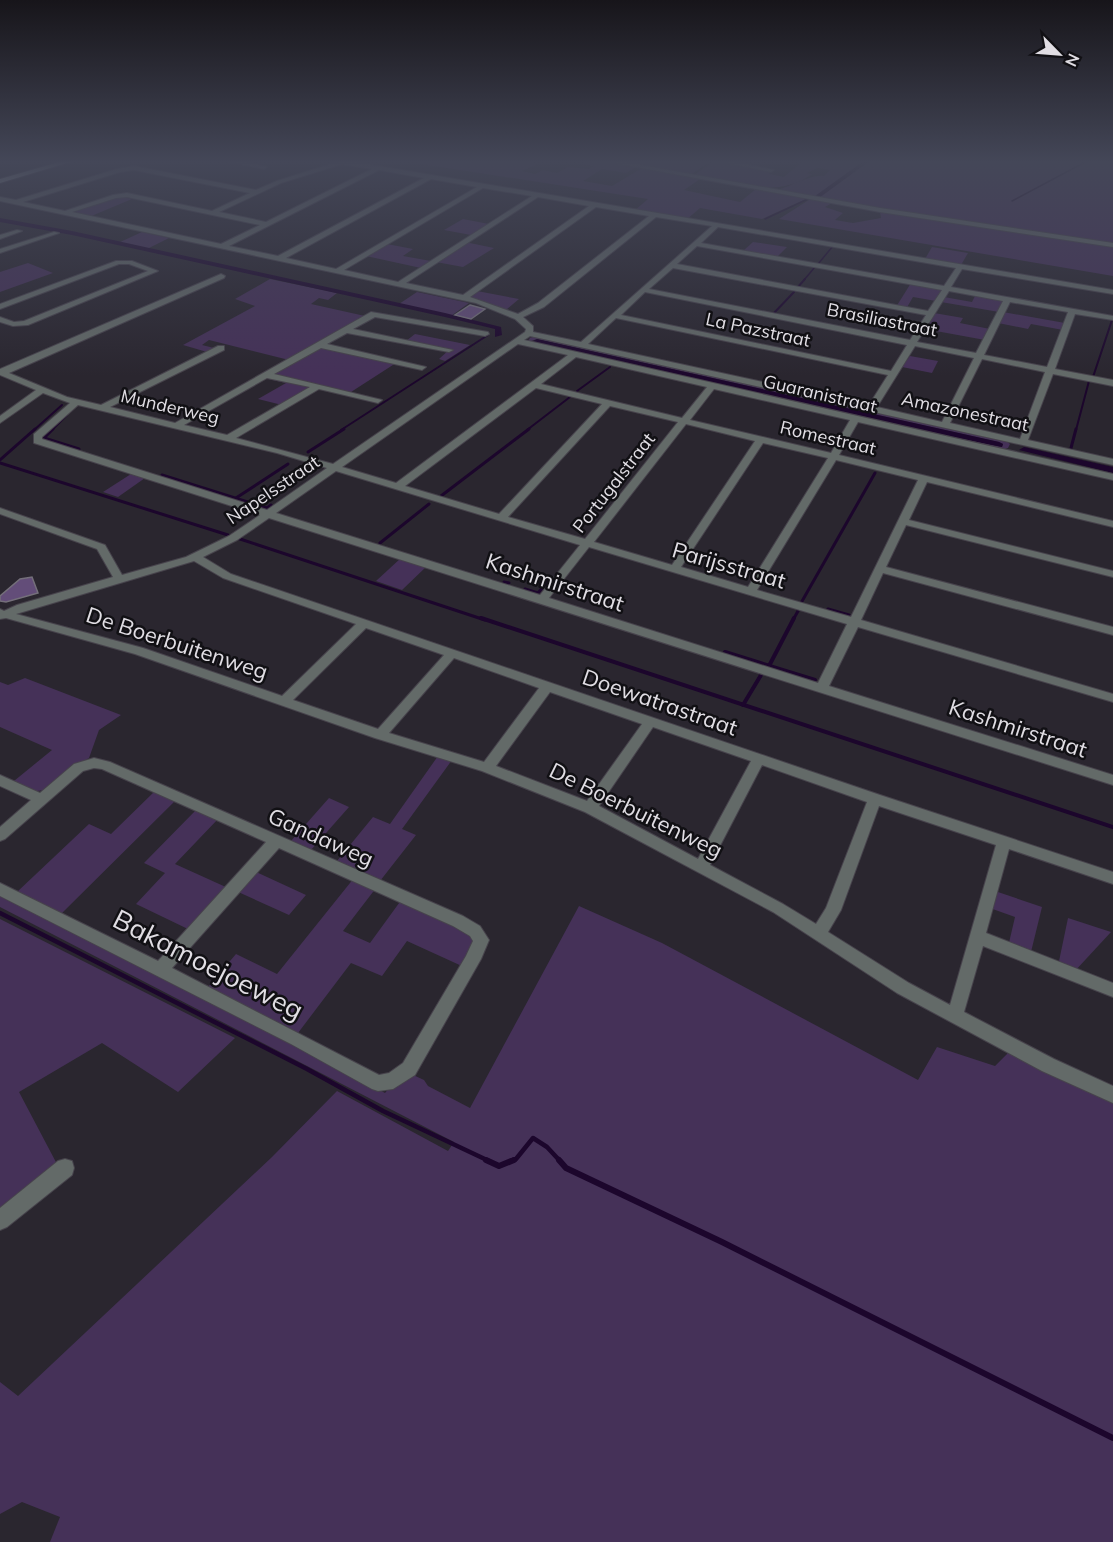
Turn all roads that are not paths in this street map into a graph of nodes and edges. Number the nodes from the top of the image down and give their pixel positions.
1 (16, 232) edge
2 (158, 232) edge
3 (250, 232) edge
4 (328, 232) edge
5 (404, 232) edge
6 (480, 232) edge
7 (556, 232) edge
8 (633, 232) edge
9 (709, 232) edge
10 (765, 232) edge
11 (1026, 232) edge
12 (56, 233) dead end
13 (0, 237) edge
14 (696, 244) junction
15 (1113, 245) edge
16 (223, 246) junction
17 (0, 251) edge
18 (280, 258) junction
19 (671, 265) junction
20 (961, 265) junction
21 (339, 270) junction
22 (221, 276) dead end
23 (400, 284) junction
24 (946, 289) junction
25 (644, 290) junction
26 (1113, 292) edge
27 (464, 298) junction
28 (1007, 300) junction
29 (0, 307) edge
30 (1072, 311) junction
31 (930, 314) junction
32 (616, 316) junction
33 (518, 317) junction
34 (1113, 318) edge
35 (0, 319) edge
36 (346, 330) junction
37 (529, 333) junction
38 (485, 334) dead end
39 (520, 342) junction
40 (914, 343) junction
41 (583, 344) junction
42 (320, 345) junction
43 (221, 348) dead end
44 (449, 350) dead end
45 (574, 355) junction
46 (979, 356) junction
47 (422, 367) dead end
48 (1050, 370) junction
49 (0, 373) edge
50 (894, 374) junction
51 (266, 375) junction
52 (1113, 383) edge
53 (535, 385) junction
54 (318, 386) junction
55 (712, 386) junction
56 (41, 391) junction
57 (378, 400) dead end
58 (76, 402) junction
59 (609, 402) junction
60 (102, 408) junction
61 (873, 408) junction
62 (855, 419) junction
63 (0, 420) edge
64 (684, 420) junction
65 (945, 425) junction
66 (176, 426) junction
67 (229, 438) junction
68 (761, 439) junction
69 (1019, 441) junction
70 (1010, 454) junction
71 (834, 456) junction
72 (1113, 462) edge
73 (336, 467) junction
74 (1113, 477) edge
75 (924, 478) junction
76 (397, 487) junction
77 (0, 511) edge
78 (269, 513) junction
79 (501, 518) junction
80 (902, 521) junction
81 (1113, 524) edge
82 (587, 544) junction
83 (196, 557) junction
84 (880, 568) junction
85 (674, 570) junction
86 (1113, 574) edge
87 (119, 579) junction
88 (750, 592) junction
89 (542, 600) junction
90 (2, 614) edge
91 (854, 622) junction
92 (363, 623) junction
93 (1113, 631) edge
94 (451, 654) junction
95 (547, 686) junction
96 (822, 688) junction
97 (1113, 698) edge
98 (285, 701) junction
99 (651, 721) junction
100 (380, 735) junction
101 (759, 758) junction
102 (487, 768) junction
103 (0, 780) edge
104 (1113, 780) edge
105 (41, 799) junction
106 (875, 799) junction
107 (590, 808) junction
108 (0, 835) edge
109 (277, 840) junction
110 (1004, 843) junction
111 (702, 866) junction
112 (1113, 878) edge
113 (0, 889) edge
114 (818, 934) junction
115 (978, 937) junction
116 (161, 969) junction
117 (1113, 990) edge
118 (955, 1016) junction
119 (393, 1081) joint
120 (1113, 1095) edge
121 (65, 1168) dead end
122 (0, 1220) edge

1 - 13 street
2 - 16 street
3 - 16 street
4 - 18 street
5 - 21 street
6 - 23 street
7 - 27 street
8 - 33 street
9 - 14 street
10 - 20 street
11 - 15 street
12 - 17 street
14 - 19 street
14 - 24 street
16 - 18 street
18 - 21 street
19 - 25 street
19 - 31 street
20 - 24 street
20 - 26 street
21 - 23 street
22 - 49 street
23 - 27 street
24 - 28 street
24 - 31 street
25 - 32 street
25 - 40 street, Brasiliastraat
27 - 33 street
28 - 30 street
28 - 46 street
29 - 35 street
30 - 34 street
30 - 48 street
31 - 40 street
32 - 41 street
32 - 50 street, La Pazstraat
33 - 37 street
36 - 38 street
36 - 42 street
36 - 44 street
37 - 39 street, Napelsstraat
37 - 41 street, Amazonestraat
39 - 45 street, Guaranistraat
39 - 73 street, Napelsstraat
40 - 46 street, Brasiliastraat
40 - 50 street
41 - 61 street, Amazonestraat
42 - 47 street
42 - 51 street
43 - 60 street
45 - 53 street
45 - 55 street, Guaranistraat
46 - 48 street, Brasiliastraat
46 - 65 street
48 - 52 street, Brasiliastraat
48 - 69 street
49 - 56 street, Munderweg
50 - 61 street
51 - 54 street
51 - 66 street
53 - 59 street, Romestraat
53 - 76 street
54 - 57 street
54 - 67 street
55 - 62 street, Guaranistraat
55 - 64 street, Portugalstraat
56 - 58 street, Munderweg
56 - 63 street
58 - 60 street, Munderweg
58 - 78 street, Kashmirstraat
59 - 64 street, Romestraat
59 - 79 street
60 - 66 street, Munderweg
61 - 65 street, Amazonestraat
62 - 70 street, Guaranistraat
62 - 71 street
64 - 68 street, Romestraat
64 - 82 street, Portugalstraat
65 - 69 street, Amazonestraat
66 - 67 street, Munderweg
67 - 73 street, Munderweg
68 - 71 street, Romestraat
68 - 85 street
69 - 70 street
69 - 72 street, Amazonestraat
70 - 74 street, Guaranistraat
71 - 75 street, Romestraat
71 - 88 street
73 - 76 street, Parijsstraat
73 - 78 street, Napelsstraat
75 - 80 street
75 - 81 street, Romestraat
76 - 79 street, Parijsstraat
77 - 87 street
78 - 83 street, Napelsstraat
78 - 89 street, Kashmirstraat
79 - 82 street, Parijsstraat
80 - 84 street
80 - 86 street
82 - 85 street, Parijsstraat
82 - 89 street, Portugalstraat
83 - 87 street, Napelsstraat
83 - 92 street, Doewatrastraat
84 - 91 street
84 - 93 street
85 - 88 street, Parijsstraat
87 - 90 street, Napelsstraat
88 - 91 street, Parijsstraat
89 - 96 street, Kashmirstraat
90 - 98 street, De Boerbuitenweg
91 - 96 street
91 - 97 street, Parijsstraat
92 - 94 street, Doewatrastraat
92 - 98 street
94 - 95 street, Doewatrastraat
94 - 100 street
95 - 99 street, Doewatrastraat
95 - 102 street
96 - 104 street, Kashmirstraat
98 - 100 street, De Boerbuitenweg
99 - 101 street, Doewatrastraat
99 - 107 street
100 - 102 street, De Boerbuitenweg
101 - 106 street, Doewatrastraat
101 - 111 street
102 - 107 street, De Boerbuitenweg
103 - 105 street
105 - 108 street, Gandaweg
105 - 109 street, Gandaweg
106 - 110 street, Doewatrastraat
106 - 114 street
107 - 111 street, De Boerbuitenweg
109 - 116 street
109 - 119 street, Gandaweg
110 - 112 street, Doewatrastraat
110 - 115 street
111 - 114 street, De Boerbuitenweg
113 - 116 street, Bakamoejoeweg
114 - 118 street, De Boerbuitenweg
115 - 117 street
115 - 118 street
116 - 119 street, Bakamoejoeweg
118 - 120 street, De Boerbuitenweg
121 - 122 street

